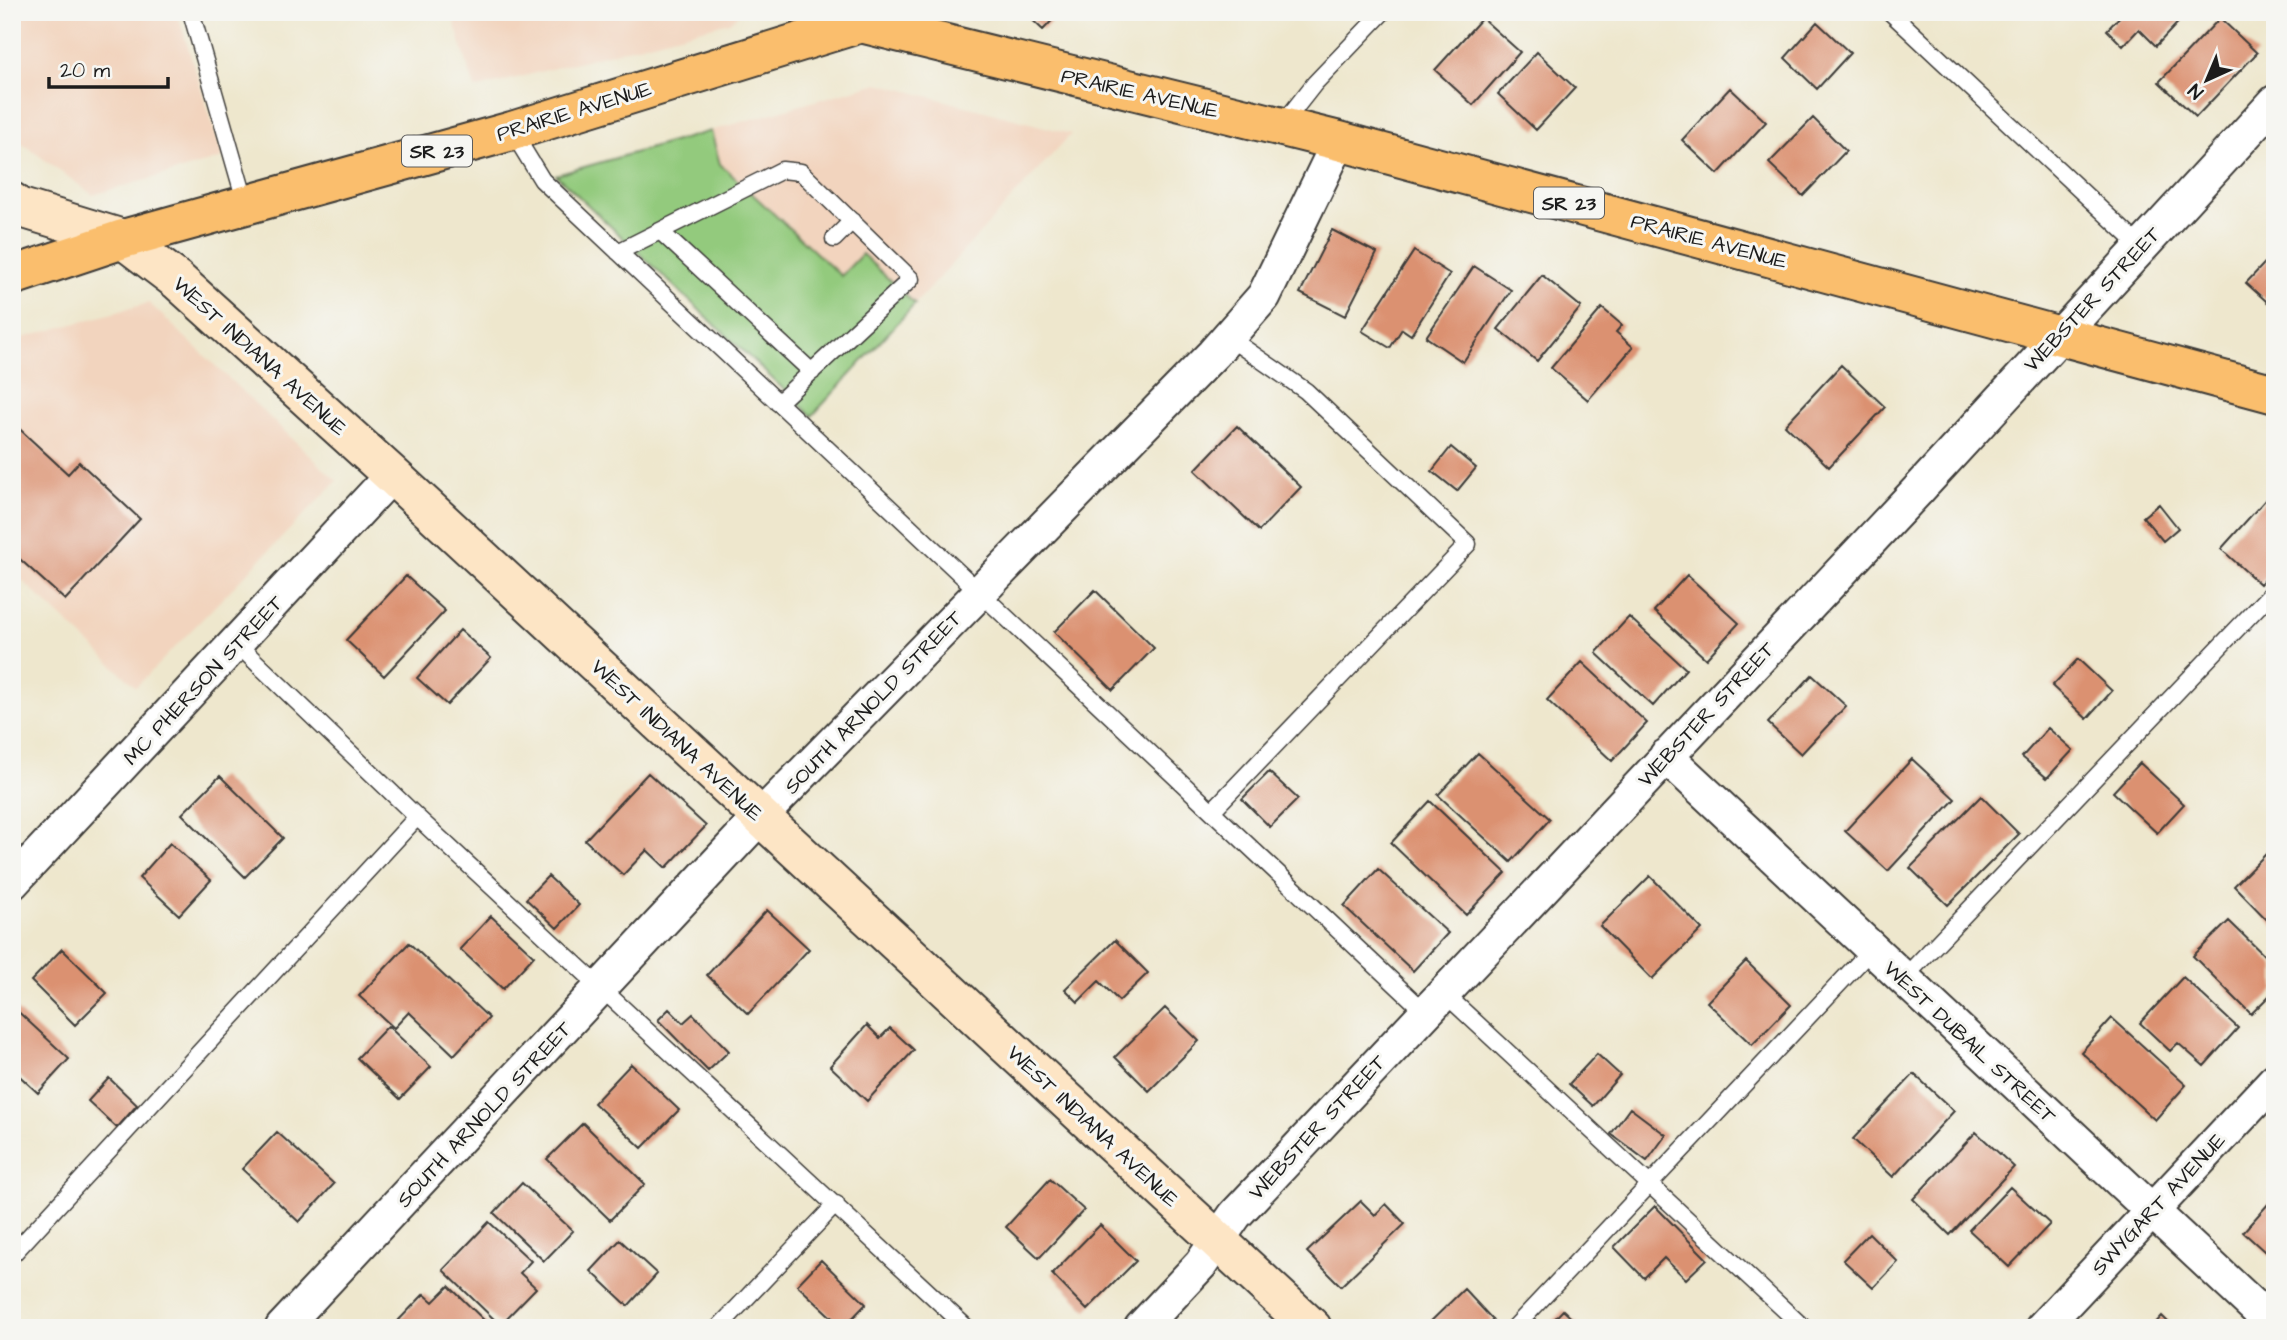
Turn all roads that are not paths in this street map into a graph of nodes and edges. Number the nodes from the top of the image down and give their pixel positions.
1 (191, 12) edge
2 (1383, 12) edge
3 (1890, 12) edge
4 (861, 16) edge
5 (2275, 102) edge
6 (1281, 126) junction
7 (512, 131) junction
8 (1339, 141) junction
9 (12, 202) edge
10 (246, 204) junction
11 (852, 221) junction
12 (660, 231) junction
13 (123, 239) junction
14 (834, 239) dead end
15 (2140, 246) junction
16 (618, 252) junction
17 (12, 276) edge
18 (2057, 336) junction
19 (1228, 337) junction
20 (812, 372) junction
21 (2275, 394) edge
22 (778, 403) junction
23 (392, 475) junction
24 (2275, 589) edge
25 (979, 593) junction
26 (237, 644) junction
27 (1666, 756) junction
28 (1212, 811) junction
29 (417, 817) junction
30 (760, 817) junction
31 (12, 883) edge
32 (1871, 950) junction
33 (1903, 979) junction
34 (603, 989) junction
35 (1435, 1002) junction
36 (2275, 1080) edge
37 (1651, 1183) junction
38 (836, 1204) junction
39 (2152, 1210) junction
40 (1215, 1241) junction
41 (12, 1255) edge
42 (2275, 1326) edge
43 (282, 1328) edge
44 (718, 1328) edge
45 (967, 1328) edge
46 (1141, 1328) edge
47 (1312, 1328) edge
48 (1514, 1328) edge
49 (1804, 1328) edge
50 (2042, 1328) edge

1 - 10 lane
2 - 6 lane
3 - 15 lane
4 - 6 main road, PRAIRIE AVENUE / SR 23
4 - 7 main road, PRAIRIE AVENUE / SR 23
5 - 15 street, WEBSTER STREET
6 - 8 main road, PRAIRIE AVENUE / SR 23
7 - 10 main road, PRAIRIE AVENUE / SR 23
7 - 16 lane
8 - 18 main road, PRAIRIE AVENUE / SR 23
8 - 19 street, SOUTH ARNOLD STREET
9 - 13 street, WEST INDIANA AVENUE
10 - 13 main road, PRAIRIE AVENUE / SR 23
11 - 12 lane
11 - 14 lane
11 - 20 lane
12 - 16 lane
12 - 20 lane
13 - 17 main road, PRAIRIE AVENUE / SR 23
13 - 23 street, WEST INDIANA AVENUE
15 - 18 street, WEBSTER STREET
16 - 22 lane
18 - 21 main road, PRAIRIE AVENUE / SR 23
18 - 27 street, WEBSTER STREET
19 - 25 street, SOUTH ARNOLD STREET
19 - 28 lane
20 - 22 lane
22 - 25 lane
23 - 26 street, MC PHERSON STREET
23 - 30 street, WEST INDIANA AVENUE
24 - 33 lane
25 - 28 lane
25 - 30 street, SOUTH ARNOLD STREET
26 - 29 lane
26 - 31 street, MC PHERSON STREET
27 - 32 street, WEST DUBAIL STREET
27 - 35 street, WEBSTER STREET
28 - 35 lane
29 - 34 lane
29 - 41 lane
30 - 34 street, SOUTH ARNOLD STREET
30 - 40 street, WEST INDIANA AVENUE
32 - 33 street, WEST DUBAIL STREET
32 - 37 lane
33 - 39 street, WEST DUBAIL STREET
34 - 38 lane
34 - 43 street, SOUTH ARNOLD STREET
35 - 37 lane
35 - 40 street, WEBSTER STREET
36 - 39 street, SWYGART AVENUE
37 - 48 lane
37 - 49 lane
38 - 44 lane
38 - 45 lane
39 - 42 street, WEST DUBAIL STREET
39 - 50 street, SWYGART AVENUE
40 - 46 street, WEBSTER STREET
40 - 47 street, WEST INDIANA AVENUE

